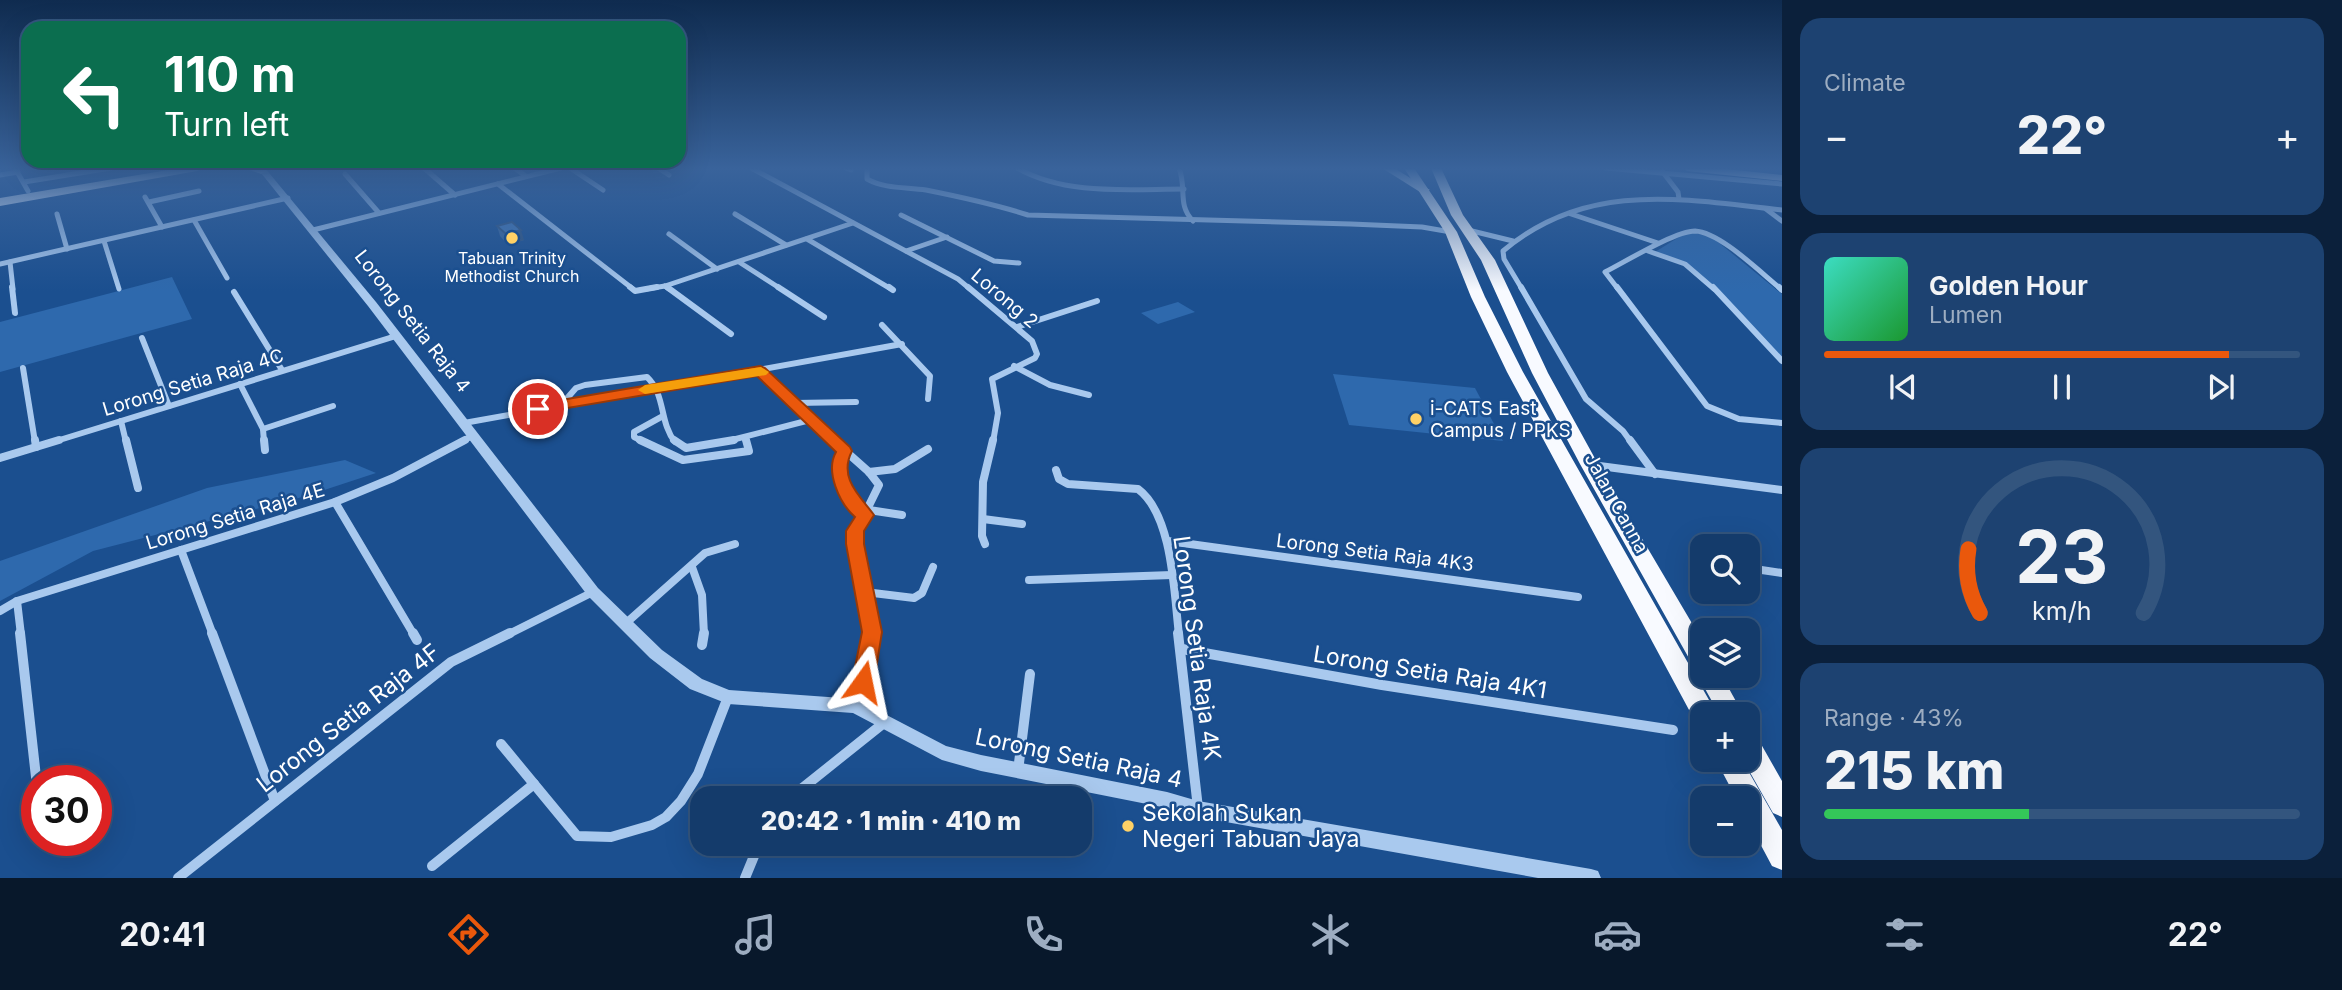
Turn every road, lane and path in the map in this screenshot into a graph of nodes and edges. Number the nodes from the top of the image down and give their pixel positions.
1 (152, 209) edge
2 (241, 209) edge
3 (297, 209) edge
4 (375, 209) edge
5 (399, 209) edge
6 (529, 209) edge
7 (827, 209) edge
8 (1010, 209) edge
9 (1182, 209) edge
10 (1441, 209) edge
11 (1454, 209) edge
12 (1580, 209) edge
13 (1766, 209) edge
14 (57, 214) dead end
15 (379, 214) junction
16 (735, 214) dead end
17 (1571, 214) junction
18 (901, 215) dead end
19 (1185, 218) junction
20 (194, 220) junction
21 (1782, 221) edge
22 (853, 223) junction
23 (162, 228) junction
24 (313, 230) junction
25 (1460, 231) junction
26 (669, 234) dead end
27 (947, 237) junction
28 (807, 239) junction
29 (104, 241) junction
30 (1513, 242) junction
31 (1658, 243) junction
32 (786, 246) junction
33 (67, 249) junction
34 (906, 251) junction
35 (1648, 251) junction
36 (10, 262) junction
37 (739, 262) junction
38 (1019, 263) dead end
39 (0, 264) edge
40 (717, 269) junction
41 (227, 278) dead end
42 (665, 286) junction
43 (119, 289) dead end
44 (893, 289) dead end
45 (1782, 290) edge
46 (234, 292) dead end
47 (1097, 301) dead end
48 (15, 313) dead end
49 (824, 317) dead end
50 (882, 325) dead end
51 (1017, 327) junction
52 (731, 334) dead end
53 (396, 336) junction
54 (142, 338) dead end
55 (902, 344) junction
56 (1782, 361) edge
57 (1014, 366) junction
58 (23, 368) dead end
59 (282, 370) junction
60 (760, 371) junction
61 (240, 384) junction
62 (659, 387) junction
63 (1090, 395) dead end
64 (928, 399) dead end
65 (856, 402) dead end
66 (794, 403) junction
67 (562, 404) junction
68 (169, 405) junction
69 (332, 406) dead end
70 (663, 416) junction
71 (810, 420) junction
72 (121, 421) junction
73 (1782, 424) edge
74 (263, 429) junction
75 (468, 430) junction
76 (746, 438) junction
77 (36, 447) junction
78 (928, 449) dead end
79 (265, 450) dead end
80 (844, 451) junction
81 (0, 458) edge
82 (1589, 464) junction
83 (1056, 470) dead end
84 (869, 472) junction
85 (1655, 474) junction
86 (138, 488) dead end
87 (1782, 490) edge
88 (335, 502) junction
89 (867, 512) junction
90 (902, 515) dead end
91 (983, 519) junction
92 (1022, 524) dead end
93 (1168, 541) junction
94 (735, 544) dead end
95 (985, 544) dead end
96 (181, 550) junction
97 (692, 567) junction
98 (933, 567) dead end
99 (1760, 570) edge
100 (1782, 573) edge
101 (1172, 575) junction
102 (1029, 580) dead end
103 (865, 592) junction
104 (593, 593) junction
105 (1578, 597) dead end
106 (17, 601) junction
107 (0, 611) edge
108 (624, 624) junction
109 (417, 640) dead end
110 (1690, 640) edge
111 (702, 645) dead end
112 (1182, 649) junction
113 (1030, 674) dead end
114 (728, 697) junction
115 (1697, 702) edge
116 (856, 706) junction
117 (886, 722) junction
118 (1673, 730) dead end
119 (501, 744) dead end
120 (35, 765) edge
121 (1760, 766) edge
122 (1018, 772) junction
123 (1736, 772) edge
124 (534, 783) junction
125 (805, 786) edge
126 (275, 802) junction
127 (1782, 805) edge
128 (1198, 809) junction
129 (754, 856) edge
130 (1782, 857) edge
131 (432, 866) dead end
132 (178, 878) edge
133 (745, 878) edge
134 (1591, 878) edge

1 - 23 street
2 - 20 street
3 - 24 street, Lorong Setia Raja 4
4 - 15 street
5 - 15 street
6 - 42 street
7 - 22 street, Lorong 2
8 - 19 street
9 - 19 street
10 - 25 highway, Jalan Canna
11 - 25 highway, Jalan Canna
12 - 17 street
13 - 21 street
14 - 33 street
15 - 24 street
16 - 32 street
17 - 30 street
17 - 31 street
18 - 27 street
19 - 25 street
20 - 23 street
20 - 41 street
22 - 28 street
22 - 34 street, Lorong 2
23 - 29 street
24 - 53 street, Lorong Setia Raja 4
25 - 30 street
25 - 82 highway, Jalan Canna
25 - 115 highway, Jalan Canna
26 - 40 street
27 - 34 street
27 - 38 street
28 - 32 street
28 - 44 street
29 - 33 street
29 - 43 street
30 - 85 street
31 - 35 street
31 - 45 street
32 - 37 street
33 - 36 street
34 - 51 street, Lorong 2
35 - 56 street
35 - 73 street
36 - 39 street
36 - 48 street
37 - 40 street
37 - 49 street
40 - 42 street
42 - 52 street
46 - 59 street
47 - 51 street
50 - 55 street
51 - 57 street, Lorong 2
53 - 59 street, Lorong Setia Raja 4C
53 - 75 street, Lorong Setia Raja 4
54 - 68 street
55 - 60 street, Lorong Setia Raja 4E
55 - 64 street
57 - 63 street
57 - 91 street, Lorong 2
58 - 77 street
59 - 61 street, Lorong Setia Raja 4C
60 - 62 street, Lorong Setia Raja 4E
60 - 66 street
61 - 68 street, Lorong Setia Raja 4C
61 - 74 street
62 - 67 street, Lorong Setia Raja 4E
62 - 67 street
62 - 70 street
65 - 66 street
66 - 71 street
67 - 75 street, Lorong Setia Raja 4E
68 - 72 street, Lorong Setia Raja 4C
69 - 74 street
70 - 76 street
70 - 76 street
71 - 76 street
71 - 80 street
72 - 77 street, Lorong Setia Raja 4C
72 - 86 street
74 - 79 street
75 - 88 street, Lorong Setia Raja 4E
75 - 104 street
77 - 81 street, Lorong Setia Raja 4C
78 - 84 street
80 - 84 street
80 - 89 street
82 - 85 street
82 - 110 highway, Jalan Canna
83 - 93 street, Lorong Setia Raja 4K
84 - 89 street
85 - 87 street
88 - 96 street, Lorong Setia Raja 4E
88 - 109 street
89 - 90 street
89 - 103 street
91 - 92 street
91 - 95 street, Lorong 2
93 - 101 street, Lorong Setia Raja 4K
93 - 105 street, Lorong Setia Raja 4K3
94 - 97 street
96 - 106 street, Lorong Setia Raja 4E
96 - 126 street
97 - 108 street
97 - 111 street
98 - 103 street
99 - 100 street
101 - 102 street
101 - 112 street, Lorong Setia Raja 4K
103 - 116 street
104 - 108 street
104 - 126 street, Lorong Setia Raja 4F
106 - 107 street, Lorong Setia Raja 4E
106 - 120 street
108 - 114 street
112 - 118 street, Lorong Setia Raja 4K1
112 - 128 street, Lorong Setia Raja 4K
113 - 122 street
114 - 116 street
114 - 124 street
116 - 117 street, Lorong Setia Raja 4
117 - 122 street, Lorong Setia Raja 4
117 - 125 street
119 - 124 street
121 - 127 highway
122 - 128 street, Lorong Setia Raja 4
123 - 130 highway
124 - 131 street
126 - 132 street, Lorong Setia Raja 4F
128 - 134 street, Lorong Setia Raja 4
129 - 133 street

